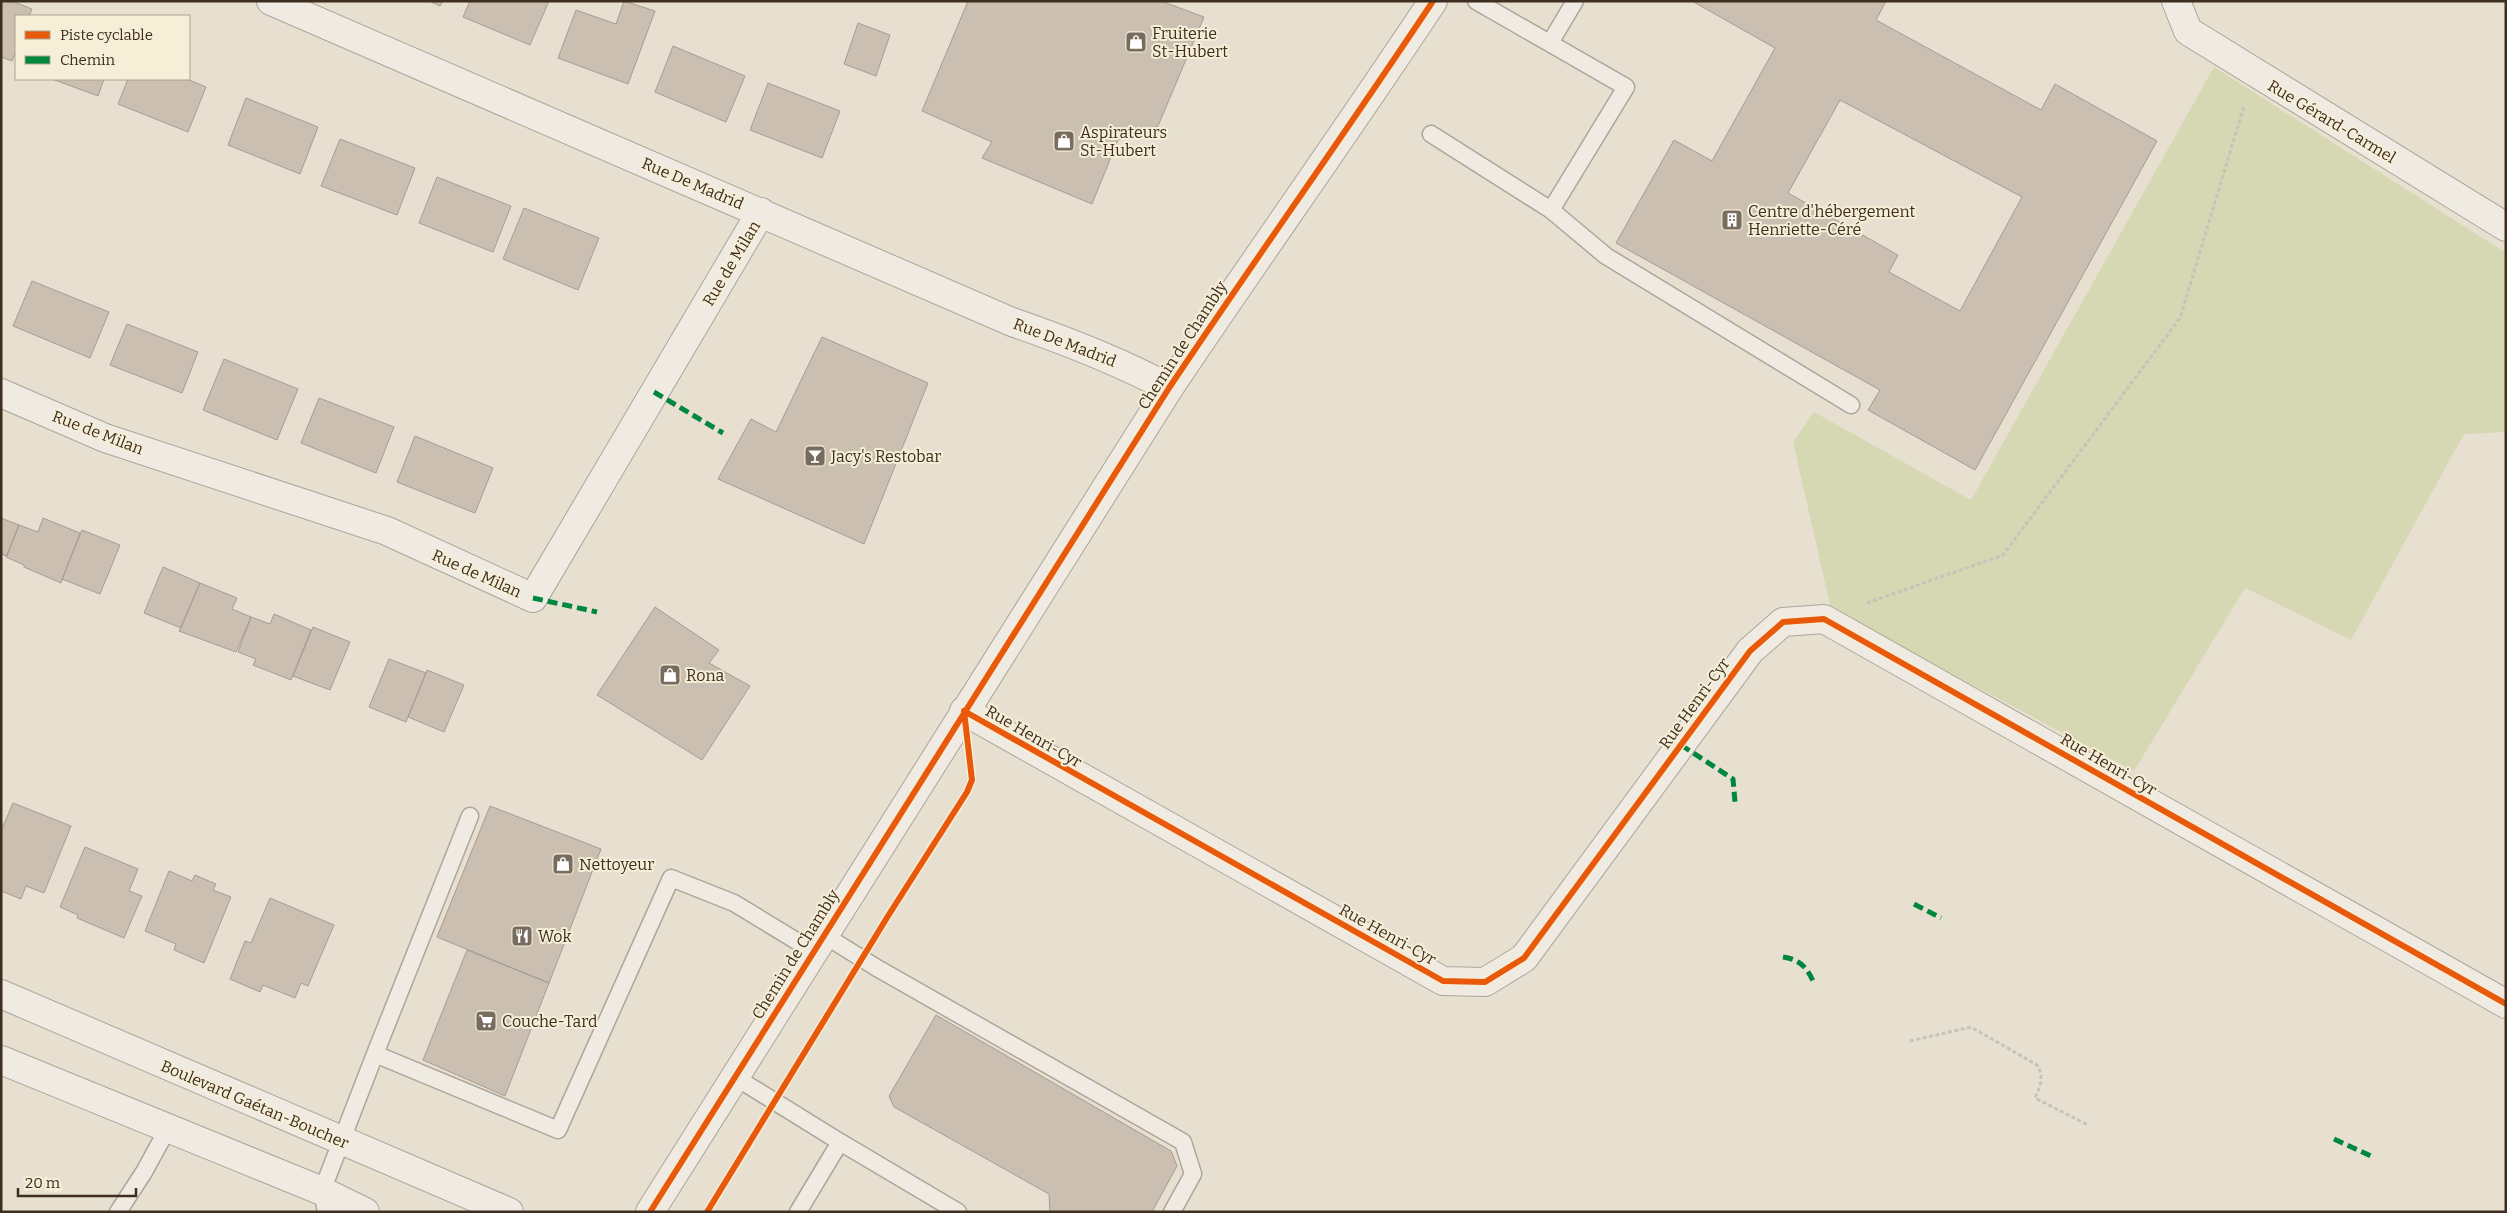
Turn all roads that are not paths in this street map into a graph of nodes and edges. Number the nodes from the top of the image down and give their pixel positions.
1 (271, 1) edge
2 (1433, 1) edge
3 (1476, 1) edge
4 (1575, 1) edge
5 (2176, 1) edge
6 (1550, 43) junction
7 (1431, 134) dead end
8 (1551, 210) junction
9 (761, 212) junction
10 (2506, 227) edge
11 (1169, 388) junction
12 (1, 394) edge
13 (1851, 405) dead end
14 (964, 711) junction
15 (470, 816) dead end
16 (818, 943) junction
17 (1, 994) edge
18 (2506, 1004) edge
19 (375, 1054) junction
20 (1, 1060) edge
21 (735, 1077) junction
22 (168, 1128) junction
23 (342, 1141) junction
24 (840, 1142) junction
25 (324, 1202) edge
26 (118, 1212) edge
27 (365, 1212) edge
28 (509, 1212) edge
29 (650, 1212) edge
30 (798, 1212) edge
31 (958, 1212) edge
32 (1172, 1212) edge

1 - 9 street, Rue De Madrid
2 - 11 street, Chemin de Chambly
3 - 6 lane
4 - 6 lane
5 - 10 street, Rue Gérard-Carmel
6 - 8 lane
7 - 8 lane
8 - 13 lane
9 - 11 street, Rue De Madrid
9 - 12 street, Rue de Milan
11 - 14 street, Chemin de Chambly
14 - 16 street, Chemin de Chambly
14 - 18 street, Rue Henri-Cyr
15 - 19 lane
16 - 19 lane
16 - 21 street, Chemin de Chambly
16 - 32 lane
17 - 23 street, Boulevard Gaétan-Boucher
19 - 23 lane
20 - 22 street
21 - 24 lane
21 - 29 street, Chemin de Chambly
22 - 25 street
22 - 26 lane
23 - 25 lane
23 - 28 street, Boulevard Gaétan-Boucher
24 - 30 lane
24 - 31 lane
25 - 27 street

